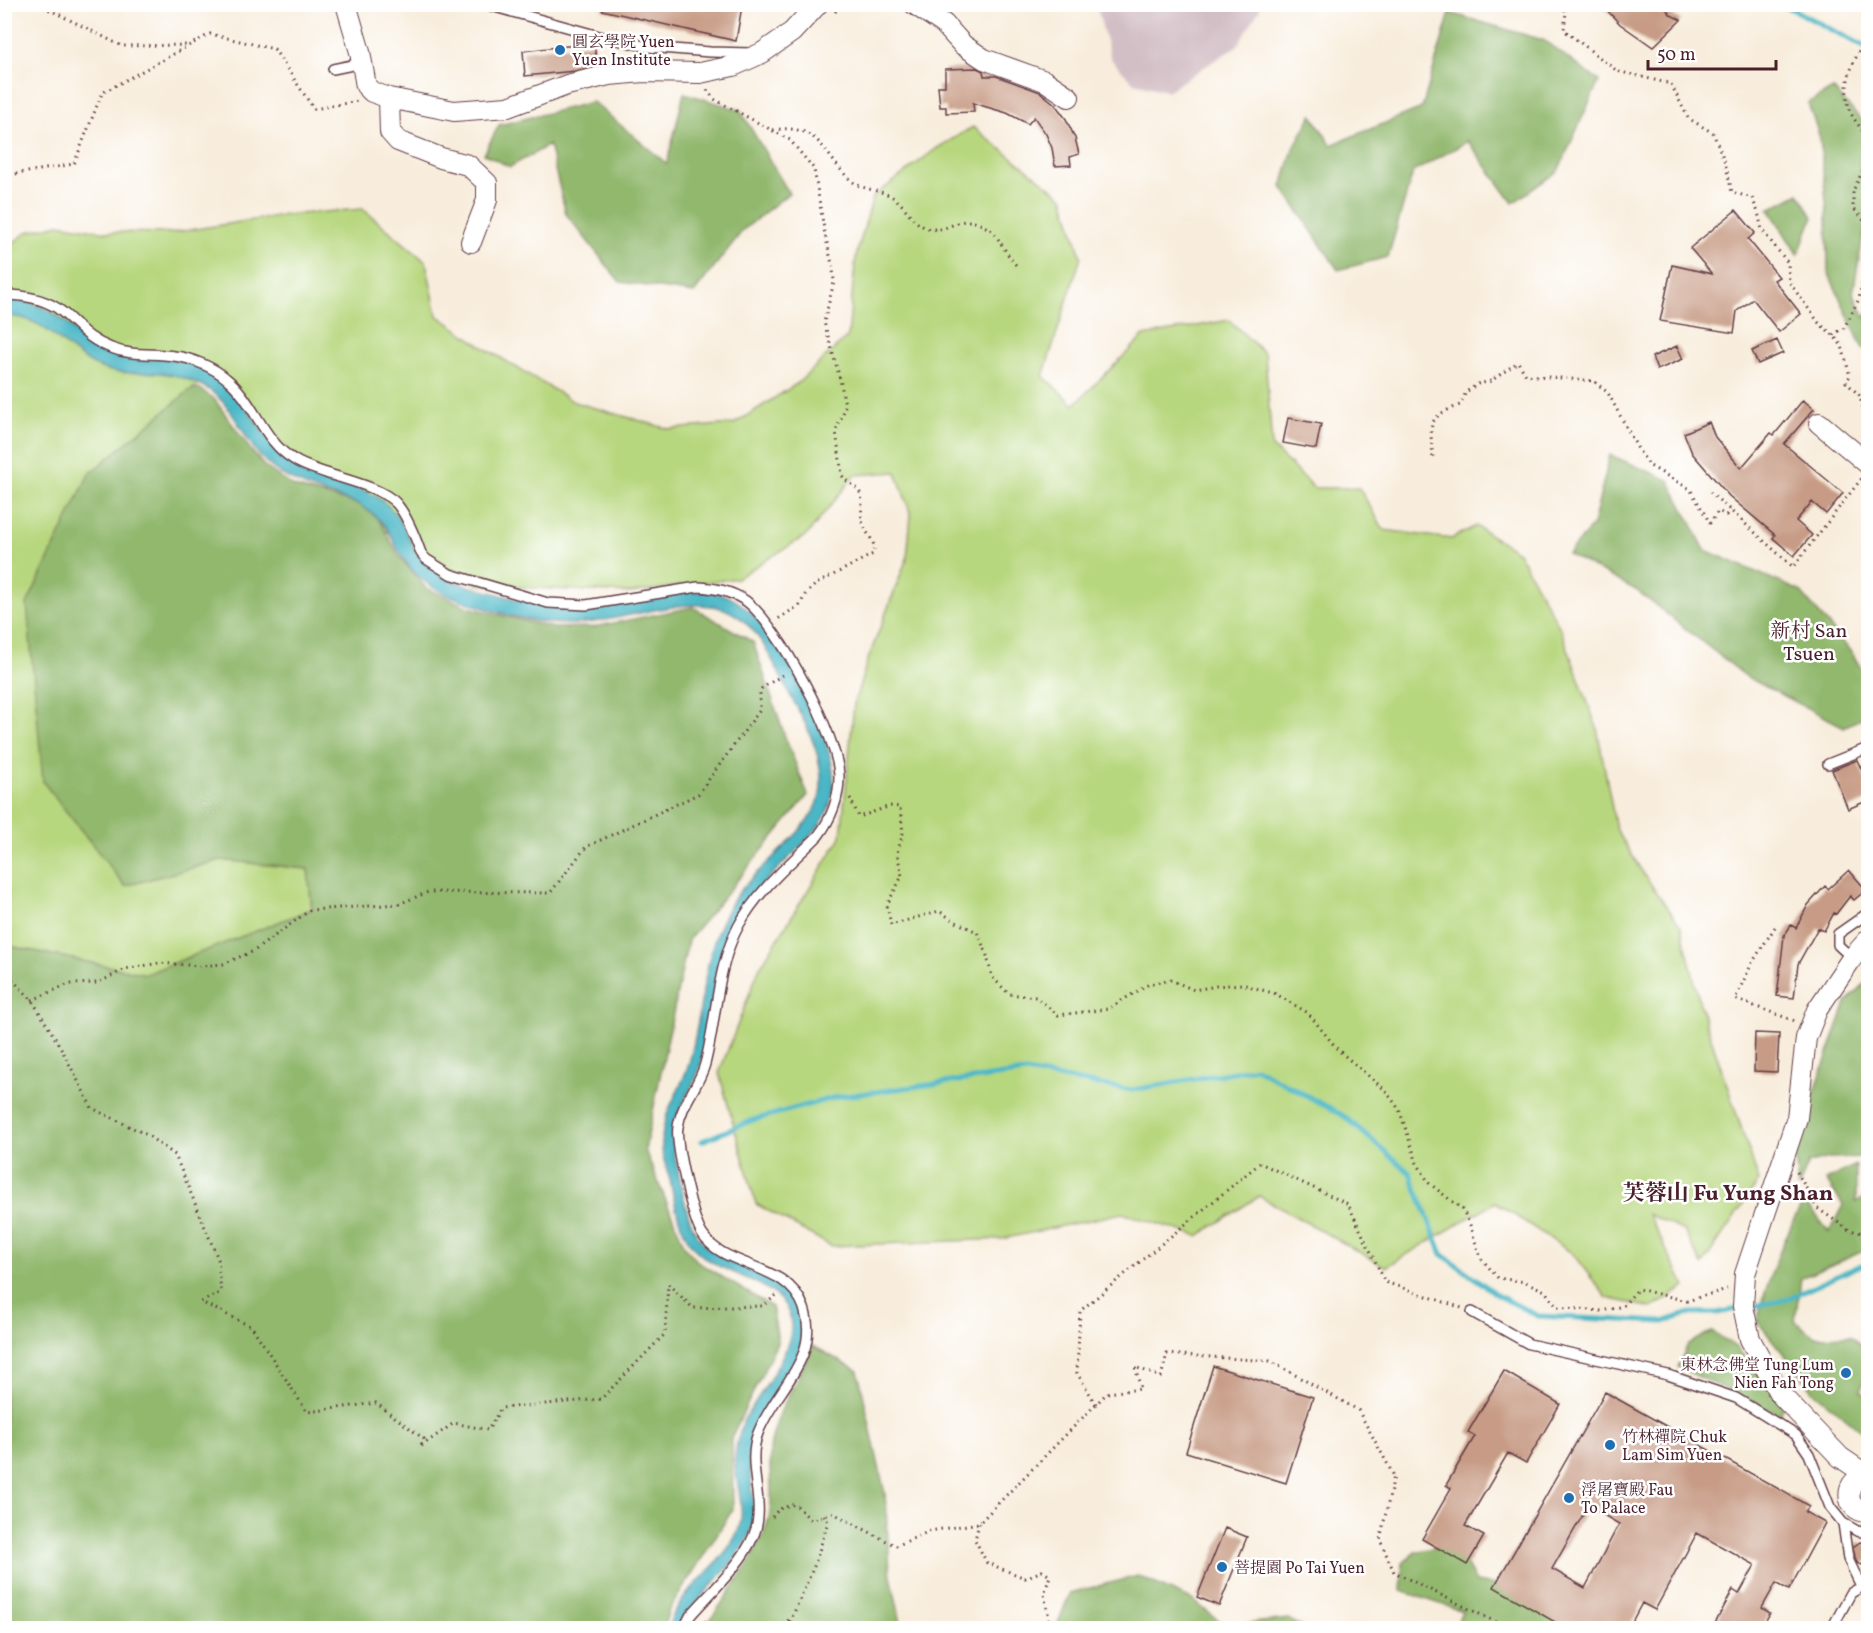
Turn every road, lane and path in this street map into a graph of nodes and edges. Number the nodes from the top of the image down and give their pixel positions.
1 (38, 4) edge
2 (346, 4) edge
3 (484, 4) edge
4 (818, 4) edge
5 (914, 4) edge
6 (1562, 4) edge
7 (1869, 36) edge
8 (191, 45) junction
9 (762, 53) junction
10 (362, 63) junction
11 (333, 69) dead end
12 (705, 85) dead end
13 (1069, 97) dead end
14 (389, 98) junction
15 (360, 101) dead end
16 (771, 130) junction
17 (1869, 142) edge
18 (1869, 160) edge
19 (4, 176) edge
20 (1869, 225) edge
21 (471, 242) dead end
22 (1869, 254) edge
23 (1019, 268) dead end
24 (4, 295) edge
25 (1833, 335) junction
26 (1869, 422) edge
27 (1819, 423) dead end
28 (1433, 457) dead end
29 (1869, 464) edge
30 (1869, 470) edge
31 (1710, 492) dead end
32 (1730, 510) junction
33 (768, 624) junction
34 (796, 668) junction
35 (1869, 748) edge
36 (1828, 764) dead end
37 (839, 774) junction
38 (1869, 913) edge
39 (1775, 927) dead end
40 (1869, 940) edge
41 (1852, 958) junction
42 (4, 971) edge
43 (32, 1000) junction
44 (1811, 1026) junction
45 (1793, 1182) dead end
46 (1869, 1234) edge
47 (1744, 1279) junction
48 (790, 1285) junction
49 (1472, 1312) joint
50 (1096, 1404) junction
51 (825, 1515) junction
52 (1867, 1517) edge
53 (765, 1521) dead end
54 (979, 1523) junction
55 (1843, 1523) junction
56 (1869, 1533) edge
57 (1865, 1585) edge
58 (700, 1618) dead end
59 (792, 1618) junction
60 (790, 1622) dead end
61 (684, 1629) edge
62 (726, 1629) edge
63 (735, 1629) edge
64 (778, 1629) edge
65 (1051, 1629) edge
66 (1508, 1629) edge
67 (1832, 1629) edge

1 - 8 path
2 - 10 street
3 - 9 lane
4 - 9 street
5 - 13 street
6 - 25 path
7 - 17 path
8 - 15 path
8 - 19 path
9 - 14 street
10 - 11 lane
10 - 14 street
12 - 16 path
14 - 21 street
16 - 23 path
16 - 33 path
18 - 20 path
22 - 25 path
24 - 33 lane
25 - 26 path
27 - 29 street
28 - 32 path
30 - 32 path
31 - 32 path
33 - 34 lane
34 - 37 lane
34 - 43 path
35 - 36 lane
37 - 47 path
37 - 48 lane
38 - 41 lane
39 - 44 path
40 - 41 street
41 - 44 street
42 - 43 path
43 - 48 path
44 - 47 street
45 - 46 path
47 - 52 street
48 - 61 lane
49 - 50 path
49 - 55 lane
50 - 54 path
50 - 66 path
51 - 53 path
51 - 54 path
51 - 59 path
54 - 65 path
55 - 56 lane
55 - 57 lane
57 - 67 lane
58 - 62 path
59 - 60 path
59 - 64 path
62 - 63 path

